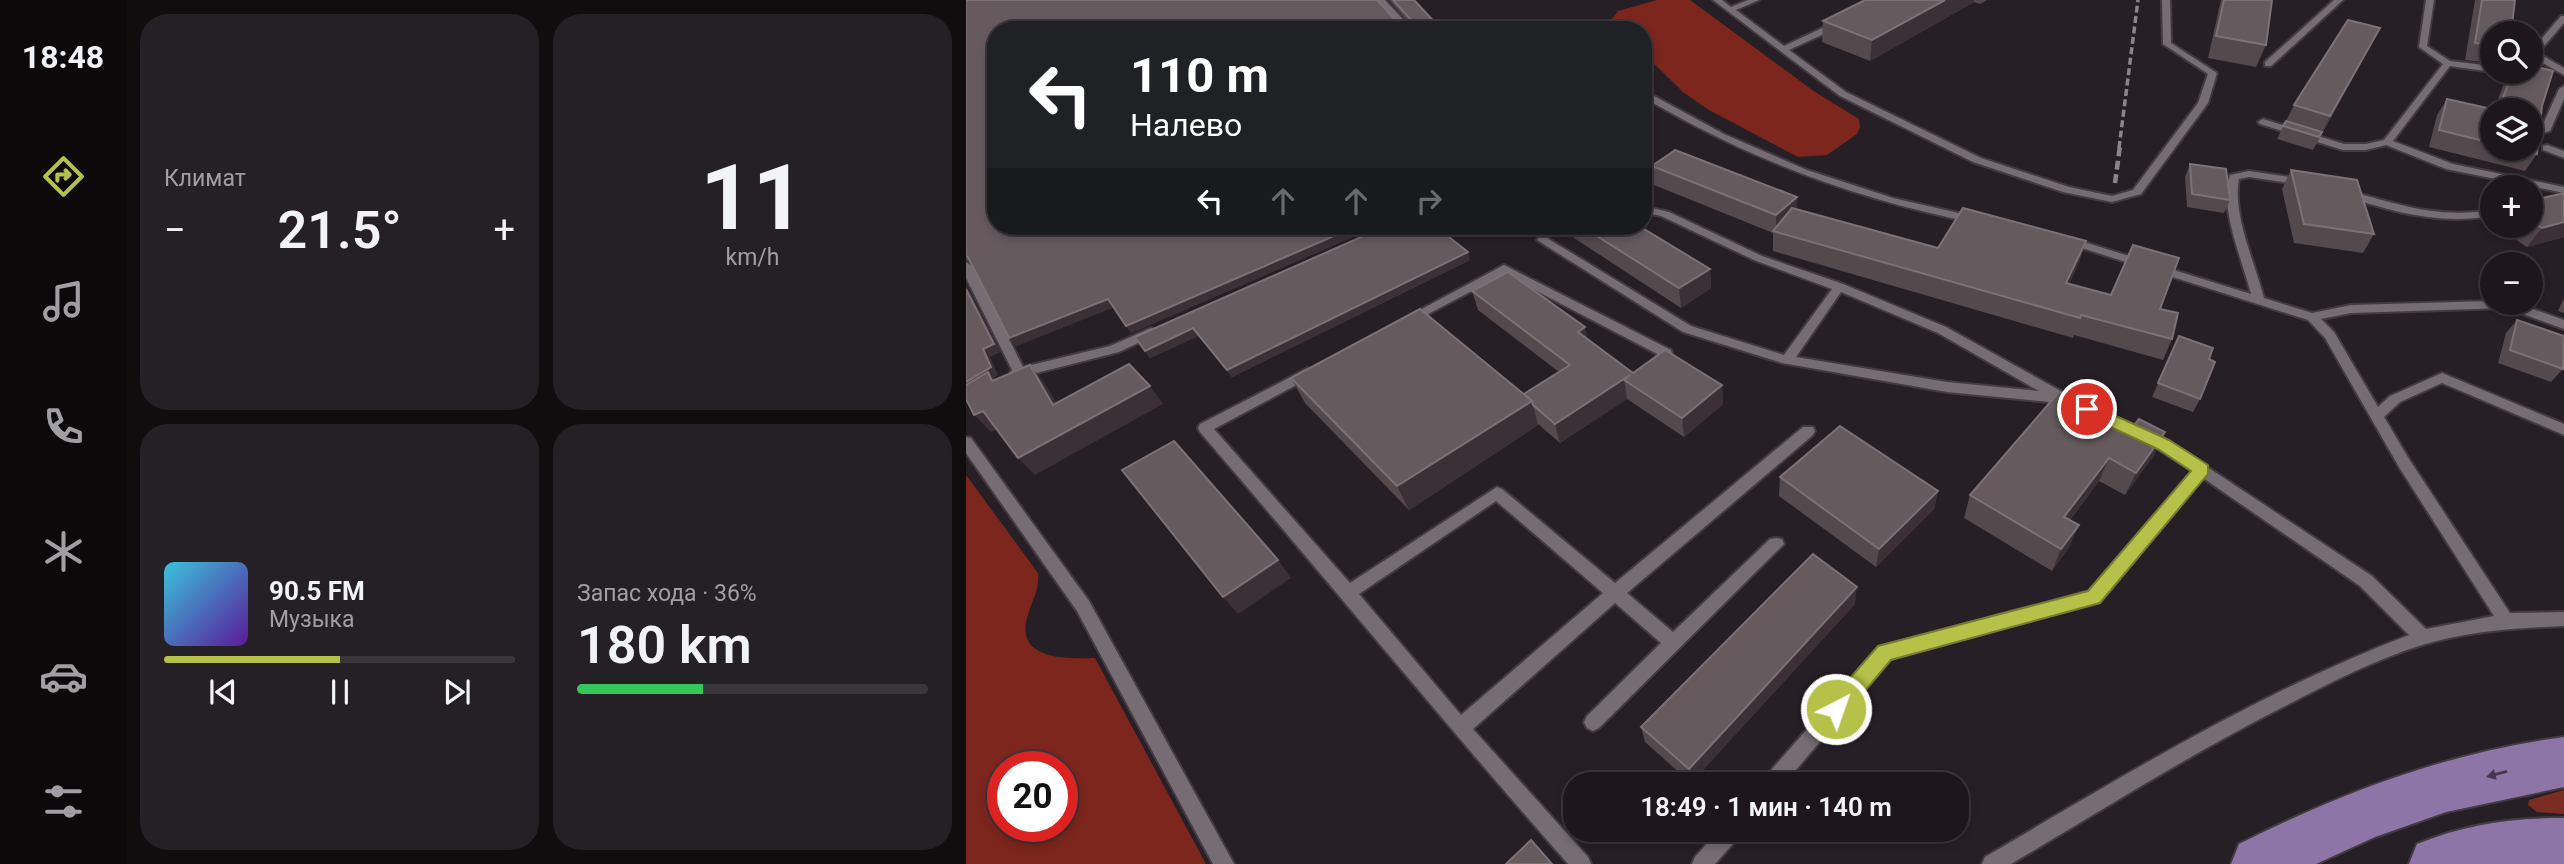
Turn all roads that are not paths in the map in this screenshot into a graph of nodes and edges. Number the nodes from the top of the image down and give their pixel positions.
1 (1381, 0) edge
2 (1717, 0) edge
3 (1755, 0) edge
4 (2166, 0) edge
5 (2339, 0) edge
6 (2430, 0) edge
7 (1729, 10) junction
8 (1853, 17) edge
9 (2564, 18) edge
10 (1401, 21) edge
11 (2543, 42) edge
12 (1783, 50) junction
13 (2543, 61) edge
14 (2448, 63) junction
15 (2268, 64) edge
16 (2480, 67) edge
17 (2564, 72) edge
18 (2564, 89) edge
19 (1652, 98) edge
20 (2263, 122) dead end
21 (2545, 131) dead end
22 (2387, 142) junction
23 (2547, 148) dead end
24 (2564, 155) edge
25 (2316, 184) edge
26 (2564, 190) edge
27 (2338, 191) edge
28 (1652, 211) edge
29 (2480, 215) edge
30 (1985, 222) edge
31 (2058, 238) edge
32 (1543, 240) dead end
33 (966, 266) edge
34 (1839, 287) junction
35 (2258, 299) junction
36 (2312, 317) junction
37 (2564, 325) edge
38 (1396, 326) edge
39 (1165, 327) edge
40 (1666, 354) edge
41 (1787, 360) junction
42 (1325, 364) edge
43 (2062, 398) junction
44 (2377, 416) junction
45 (2564, 430) edge
46 (1808, 431) dead end
47 (966, 442) edge
48 (2202, 470) junction
49 (1776, 544) dead end
50 (1348, 593) junction
51 (1615, 593) junction
52 (2564, 619) edge
53 (2506, 621) junction
54 (2423, 637) junction
55 (1673, 643) junction
56 (1594, 722) dead end
57 (1460, 728) junction
58 (2564, 762) edge
59 (1782, 772) edge
60 (1721, 842) edge
61 (2564, 845) edge
62 (1224, 864) edge
63 (1581, 864) edge
64 (1702, 864) edge
65 (1992, 864) edge
66 (2259, 864) edge
67 (2437, 864) edge

1 - 10 lane
2 - 7 lane
3 - 7 lane
4 - 12 lane
5 - 15 lane
6 - 14 lane
7 - 12 lane
8 - 12 lane
9 - 11 lane
13 - 17 lane
14 - 16 lane
14 - 22 lane
18 - 21 lane
19 - 30 lane
20 - 22 lane
22 - 26 lane
23 - 24 lane
25 - 35 lane
27 - 29 lane
28 - 34 lane
31 - 35 lane
32 - 41 lane
33 - 39 lane
34 - 41 lane
34 - 43 lane
35 - 36 lane
36 - 37 lane
36 - 44 lane
38 - 40 lane
41 - 43 lane
42 - 50 lane
43 - 48 lane
44 - 45 lane
44 - 53 lane
46 - 51 lane
47 - 62 lane
48 - 54 lane
48 - 59 lane
49 - 55 lane
50 - 51 lane
50 - 57 lane
51 - 55 lane
51 - 57 lane
52 - 53 lane
53 - 54 lane
54 - 65 lane
55 - 56 lane
57 - 63 lane
58 -> 66 main road
60 - 64 lane
61 - 67 main road

